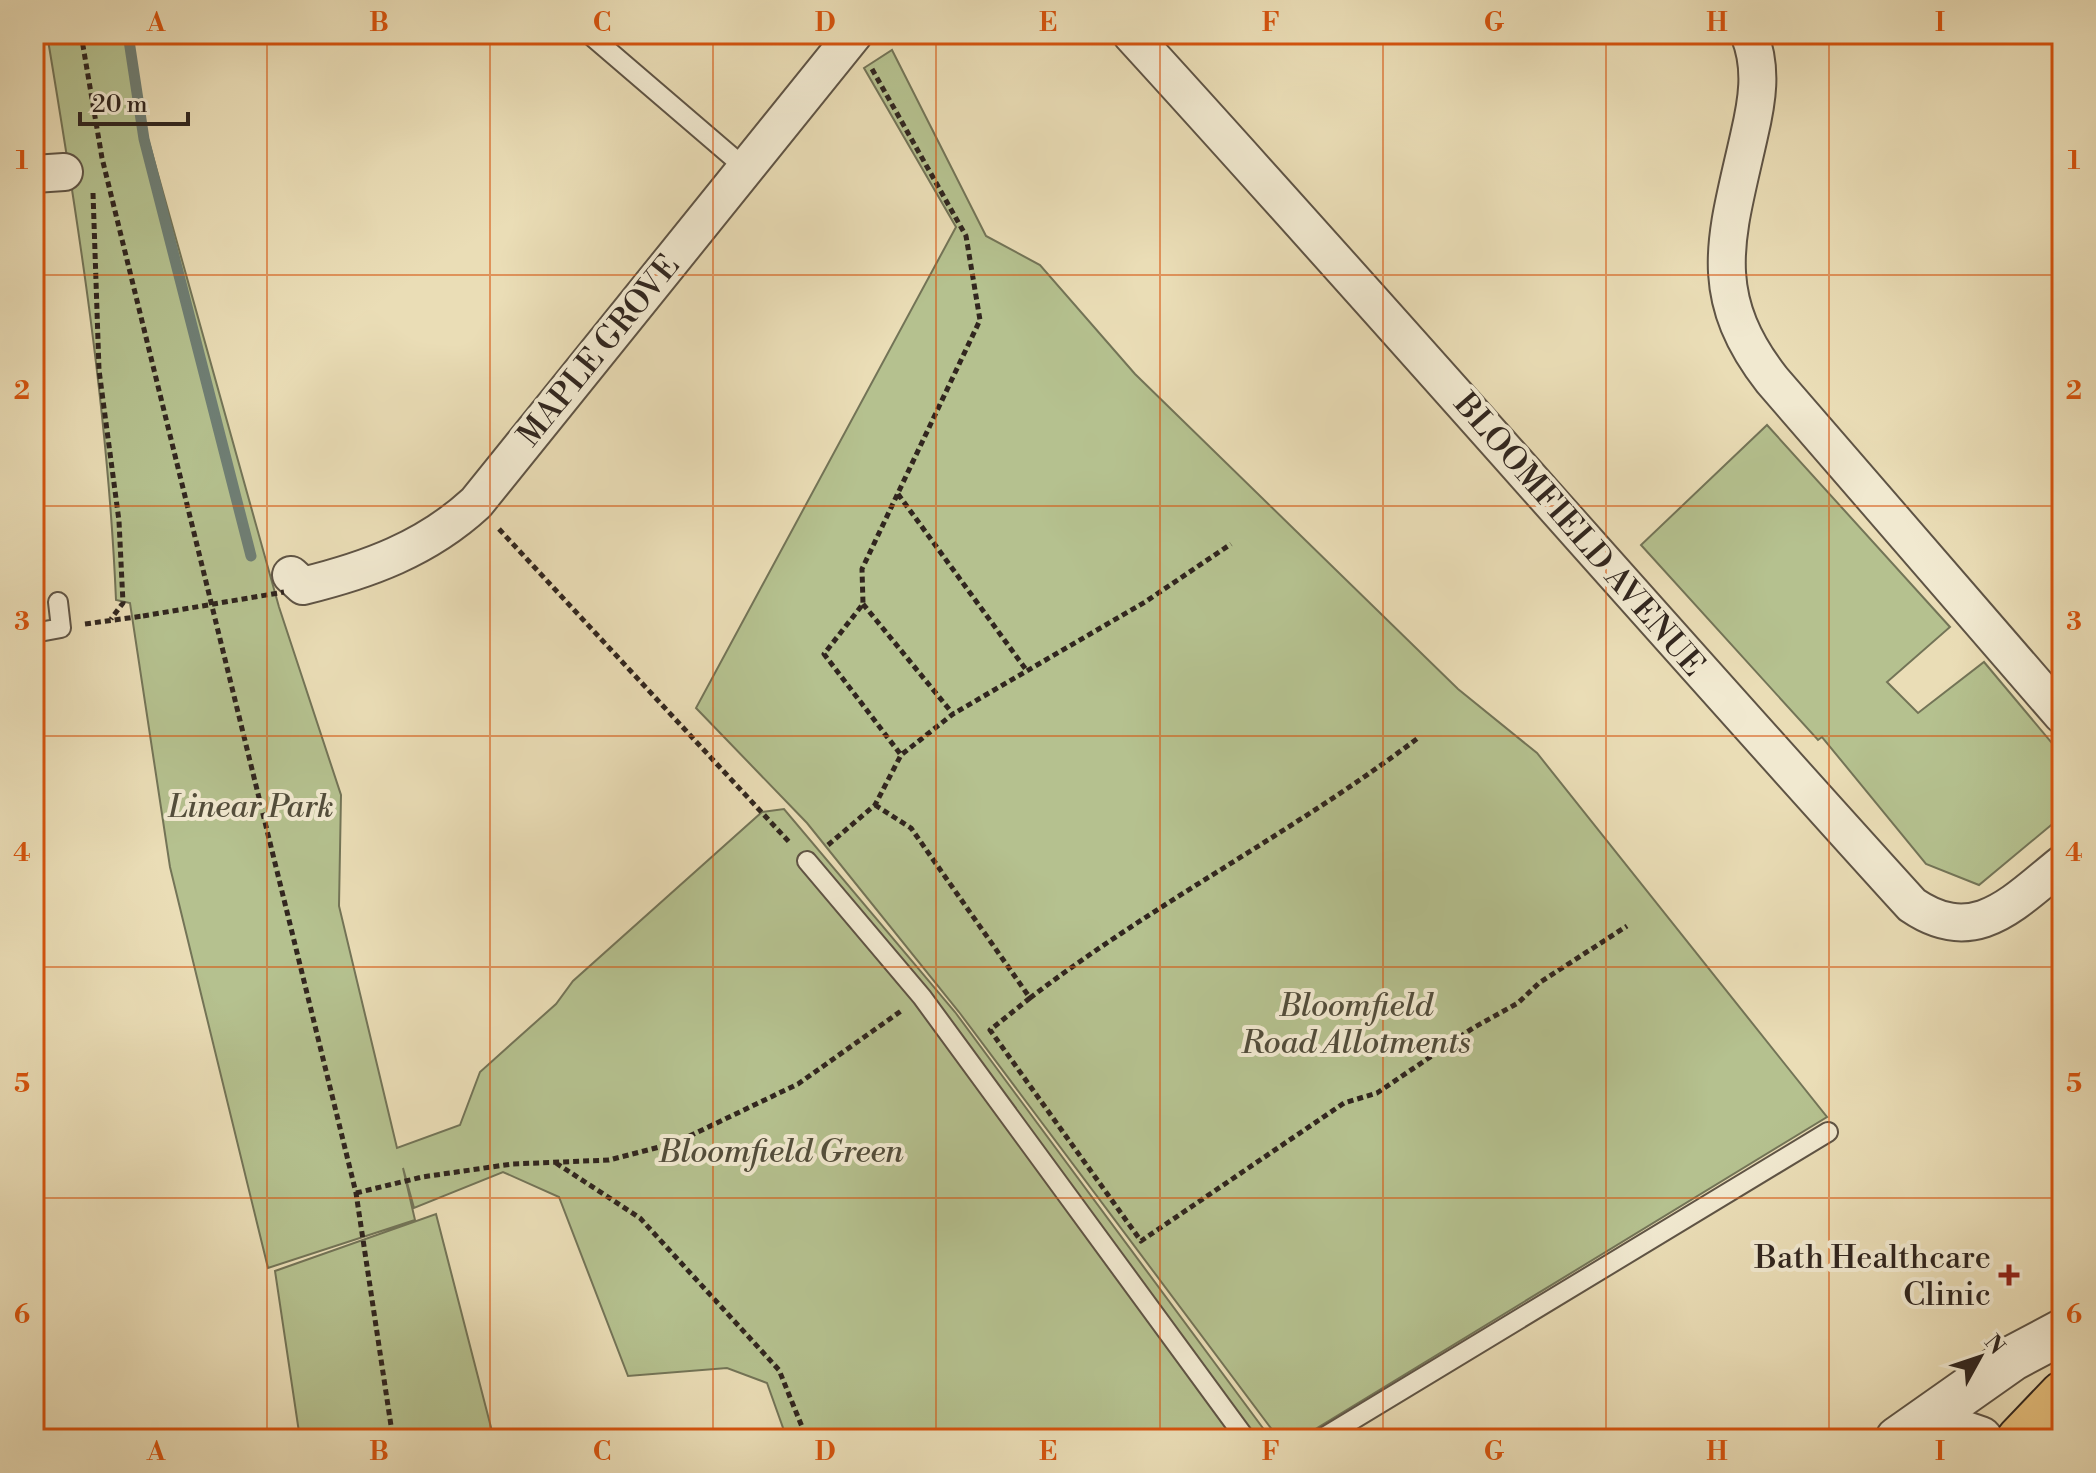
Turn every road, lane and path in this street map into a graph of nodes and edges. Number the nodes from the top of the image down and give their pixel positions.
1 (81, 34) edge
2 (589, 34) edge
3 (1131, 34) edge
4 (1749, 34) edge
5 (849, 40) edge
6 (102, 158) junction
7 (744, 167) junction
8 (72, 177) edge
9 (898, 493) junction
10 (476, 503) junction
11 (1231, 544) dead end
12 (287, 584) joint
13 (58, 602) dead end
14 (863, 604) junction
15 (111, 619) junction
16 (61, 628) junction
17 (34, 633) edge
18 (1027, 671) junction
19 (953, 714) junction
20 (2062, 715) edge
21 (1418, 738) dead end
22 (901, 755) junction
23 (875, 805) junction
24 (807, 861) junction
25 (2062, 864) edge
26 (1627, 926) dead end
27 (922, 997) junction
28 (1030, 998) junction
29 (1828, 1132) dead end
30 (556, 1163) junction
31 (356, 1193) junction
32 (2062, 1332) edge
33 (2062, 1394) edge
34 (1904, 1435) edge
35 (393, 1439) edge
36 (807, 1439) edge
37 (1246, 1439) edge
38 (1321, 1439) edge
39 (1980, 1439) edge
40 (2019, 1439) edge

1 - 6 path
2 - 7 lane
3 - 25 street, BLOOMFIELD AVENUE
4 - 20 street
5 - 7 street, MAPLE GROVE
5 - 9 path
6 - 8 path
6 - 31 path
7 - 10 street, MAPLE GROVE
8 - 15 path
9 - 14 path
9 - 18 path
10 - 12 street, MAPLE GROVE
10 - 24 path
11 - 18 path
12 - 15 path, bridge
13 - 16 lane
14 - 19 path
14 - 22 path
15 - 16 path
16 - 17 lane
18 - 19 path
19 - 22 path
21 - 28 path
22 - 23 path
23 - 24 path
23 - 28 path
24 - 27 lane
26 - 28 path
27 - 30 path
27 - 37 lane
29 - 38 lane
30 - 31 path
30 - 36 path
31 - 35 path
32 - 34 street
33 - 40 main road
34 - 39 street

